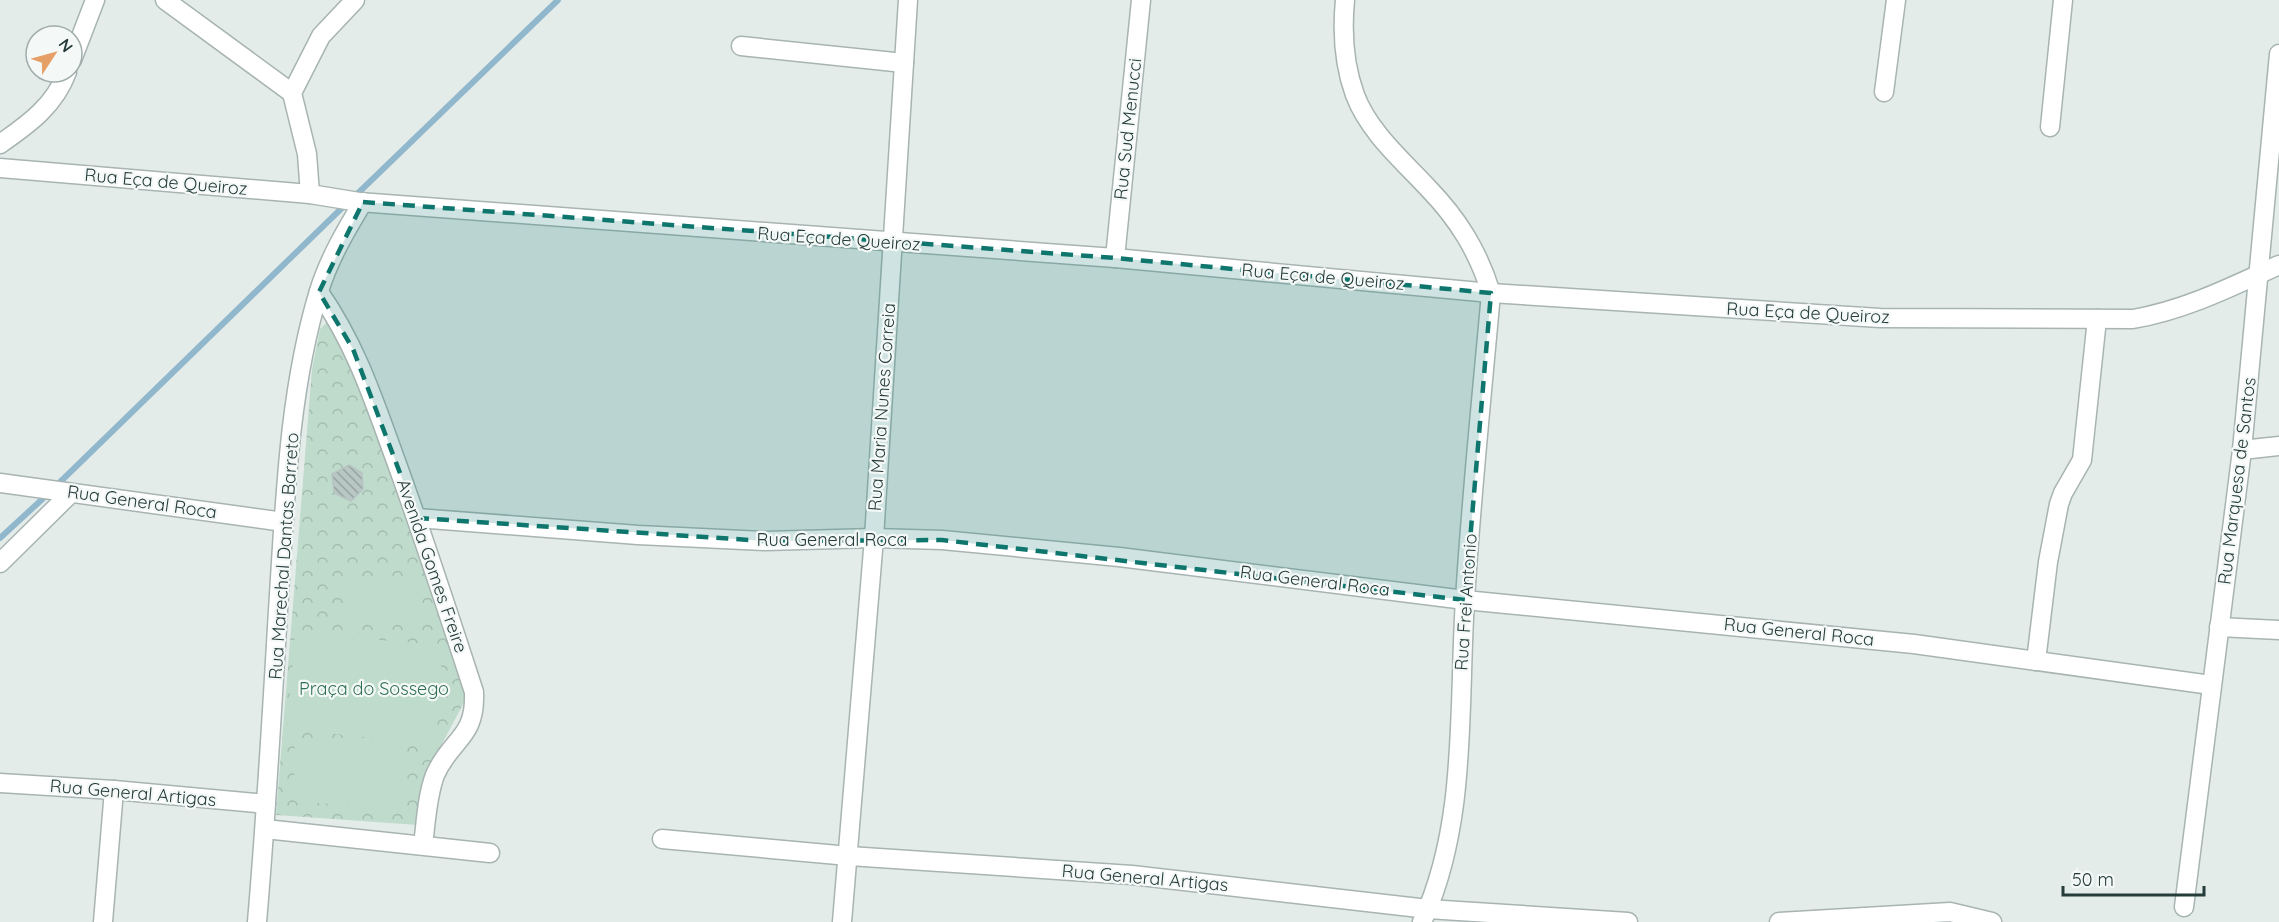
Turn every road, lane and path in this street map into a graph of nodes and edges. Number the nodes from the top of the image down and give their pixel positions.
1 (95, 0) edge
2 (165, 0) edge
3 (355, 0) edge
4 (908, 0) edge
5 (1141, 0) edge
6 (1344, 0) edge
7 (1896, 0) edge
8 (2063, 0) edge
9 (84, 29) edge
10 (741, 46) dead end
11 (2279, 54) edge
12 (904, 63) junction
13 (62, 84) edge
14 (1884, 92) dead end
15 (292, 93) junction
16 (2050, 127) dead end
17 (0, 144) edge
18 (0, 168) edge
19 (310, 194) junction
20 (361, 202) junction
21 (892, 243) junction
22 (1115, 258) junction
23 (2279, 265) edge
24 (2259, 274) junction
25 (319, 292) junction
26 (1491, 293) junction
27 (2097, 319) junction
28 (2279, 446) edge
29 (2242, 450) junction
30 (0, 483) edge
31 (67, 492) junction
32 (417, 518) junction
33 (284, 522) junction
34 (874, 538) junction
35 (0, 563) edge
36 (1465, 600) junction
37 (2219, 627) junction
38 (2279, 630) edge
39 (2036, 661) junction
40 (2211, 685) junction
41 (0, 783) edge
42 (114, 790) junction
43 (266, 804) junction
44 (265, 829) junction
45 (662, 839) dead end
46 (423, 844) junction
47 (490, 853) dead end
48 (849, 856) junction
49 (2184, 907) dead end
50 (1425, 915) edge
51 (104, 922) edge
52 (257, 922) edge
53 (842, 922) edge
54 (1628, 922) edge
55 (1779, 922) edge
56 (1992, 922) edge

1 - 9 street
2 - 15 street
3 - 15 street
4 - 12 street, Rua Maria Nunes Correia
5 - 22 street, Rua Sud Menucci
6 - 26 street
7 - 14 street
8 - 16 street
10 - 12 street
11 - 24 street, Rua Marquesa de Santos
12 - 21 street, Rua Maria Nunes Correia
13 - 17 street
15 - 19 street
18 - 19 street, Rua Eça de Queiroz
19 - 20 street, Rua Eça de Queiroz
20 - 21 street, Rua Eça de Queiroz
20 - 25 street, Rua Marechal Dantas Barreto
21 - 22 street, Rua Eça de Queiroz
21 - 34 street, Rua Maria Nunes Correia
22 - 26 street, Rua Eça de Queiroz
23 - 24 street, Rua Eça de Queiroz
24 - 27 street, Rua Eça de Queiroz
24 - 29 street, Rua Marquesa de Santos
25 - 32 street, Avenida Gomes Freire
25 - 33 street, Rua Marechal Dantas Barreto
26 - 27 street, Rua Eça de Queiroz
26 - 36 street, Rua Frei Antonio
27 - 39 street
28 - 29 street
29 - 37 street, Rua Marquesa de Santos
30 - 31 street, Rua General Roca
31 - 33 street, Rua General Roca
31 - 35 street
32 - 34 street, Rua General Roca
32 - 46 street, Avenida Gomes Freire
33 - 43 street, Rua Marechal Dantas Barreto
34 - 36 street, Rua General Roca
34 - 48 street, Rua Maria Nunes Correia
36 - 39 street, Rua General Roca
36 - 50 street, Rua Frei Antonio
37 - 38 street
37 - 40 street, Rua Marquesa de Santos
39 - 40 street, Rua General Roca
40 - 49 street, Rua Marquesa de Santos
41 - 42 street, Rua General Artigas
42 - 43 street, Rua General Artigas
42 - 51 street
43 - 44 street, Rua Marechal Dantas Barreto
44 - 46 street
44 - 52 street, Rua Marechal Dantas Barreto
45 - 48 street, Rua General Artigas
46 - 47 street
48 - 50 street, Rua General Artigas
48 - 53 street, Rua Maria Nunes Correia
50 - 54 street, Rua General Artigas
55 - 56 street

